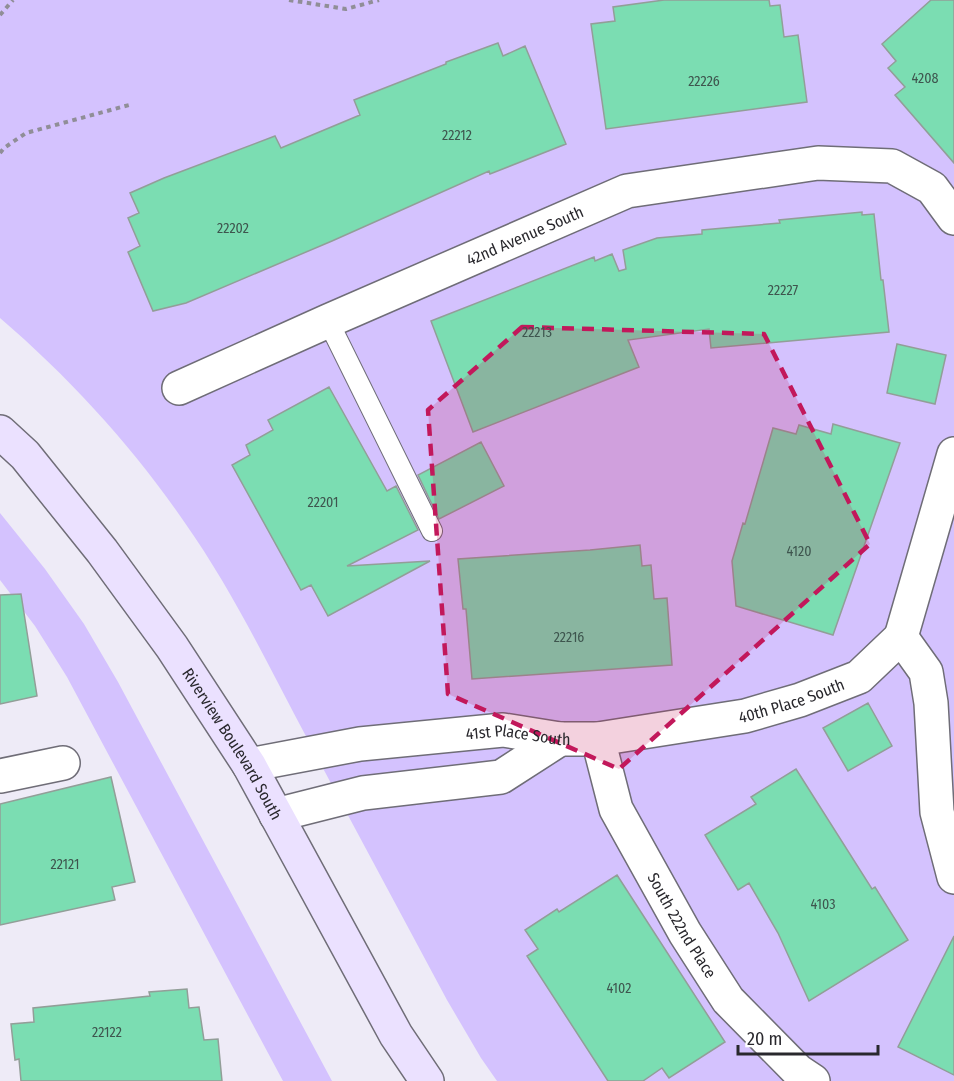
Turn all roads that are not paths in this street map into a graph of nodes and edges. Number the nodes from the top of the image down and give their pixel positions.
1 (954, 218) edge
2 (328, 321) junction
3 (179, 388) dead end
4 (0, 432) edge
5 (954, 454) edge
6 (432, 531) dead end
7 (901, 637) junction
8 (560, 739) junction
9 (598, 739) junction
10 (63, 763) dead end
11 (249, 765) junction
12 (0, 776) edge
13 (276, 815) junction
14 (954, 877) edge
15 (801, 1078) edge
16 (427, 1081) edge

1 - 2 street, 42nd Avenue South
2 - 3 street, 42nd Avenue South
2 - 6 lane
4 - 11 street, Riverview Boulevard South
5 - 7 street
7 - 9 street, 40th Place South
7 - 14 street
8 - 9 street, 40th Place South
8 - 11 street, 41st Place South
8 - 13 street, 41st Place South
9 - 15 street, South 222nd Place
10 - 12 street
11 - 13 street, Riverview Boulevard South
13 - 16 street, Riverview Boulevard South

